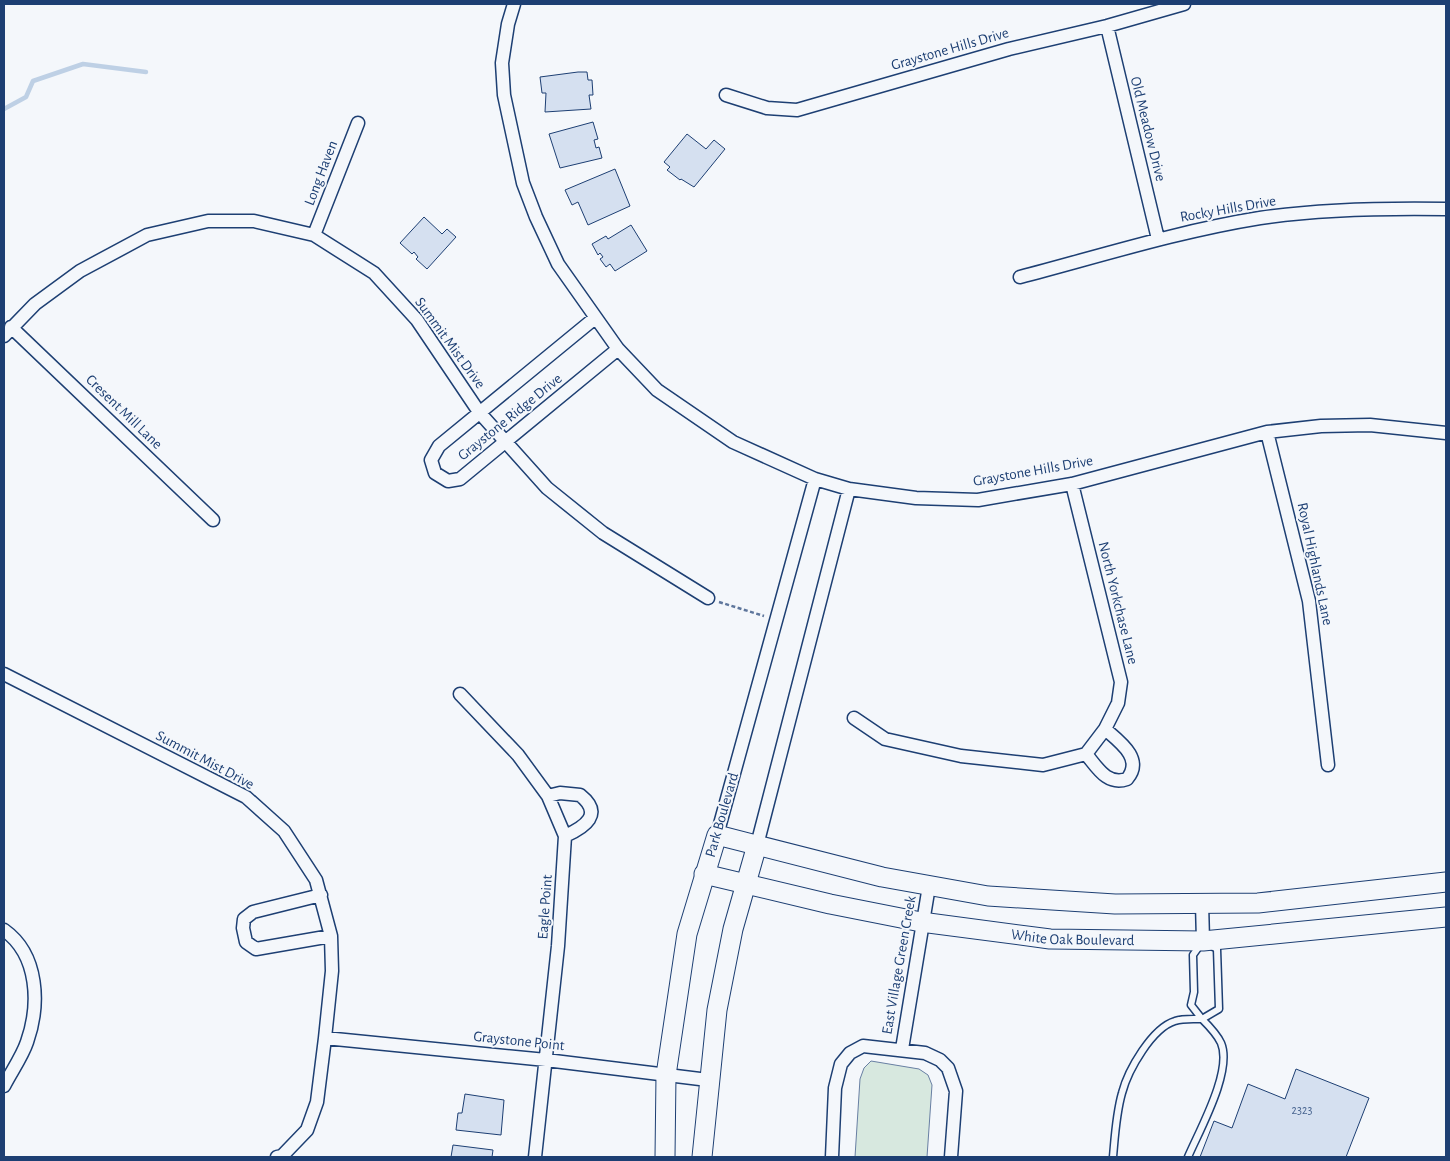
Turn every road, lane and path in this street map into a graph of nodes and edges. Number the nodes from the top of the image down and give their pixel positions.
1 (514, 4) edge
2 (1184, 4) edge
3 (1107, 26) junction
4 (726, 95) dead end
5 (358, 123) dead end
6 (1446, 209) edge
7 (314, 235) junction
8 (1158, 239) junction
9 (1020, 277) dead end
10 (595, 318) junction
11 (8, 332) edge
12 (618, 349) junction
13 (480, 412) junction
14 (1267, 432) junction
15 (1446, 433) edge
16 (506, 441) junction
17 (815, 479) junction
18 (1072, 484) junction
19 (849, 489) junction
20 (213, 520) dead end
21 (708, 598) joint
22 (776, 620) junction
23 (4, 676) edge
24 (460, 694) dead end
25 (854, 718) dead end
26 (1106, 729) junction
27 (1086, 754) junction
28 (1328, 765) dead end
29 (548, 796) junction
30 (717, 835) junction
31 (565, 836) junction
32 (757, 845) junction
33 (704, 874) junction
34 (1446, 882) edge
35 (746, 885) junction
36 (929, 886) junction
37 (321, 895) junction
38 (1202, 903) junction
39 (1446, 917) edge
40 (921, 922) junction
41 (4, 930) edge
42 (331, 936) junction
43 (1202, 941) junction
44 (1202, 1019) junction
45 (326, 1038) junction
46 (902, 1049) junction
47 (546, 1060) junction
48 (666, 1075) junction
49 (708, 1080) junction
50 (4, 1086) edge
51 (277, 1157) edge
52 (535, 1157) edge
53 (664, 1157) edge
54 (702, 1157) edge
55 (832, 1157) edge
56 (951, 1157) edge
57 (1113, 1157) edge
58 (1188, 1157) edge

1 - 10 street, Graystone Hills Drive
2 - 3 street, Graystone Hills Drive
3 - 4 street, Graystone Hills Drive
3 - 8 street, Old Meadow Drive
5 - 7 street, Long Haven
6 - 8 street, Rocky Hills Drive
7 - 11 street, Summit Mist Drive
7 - 13 street, Summit Mist Drive
8 - 9 street, Rocky Hills Drive
10 - 12 street, Graystone Hills Drive
10 - 13 street, Graystone Ridge Drive
11 - 20 street, Cresent Mill Lane
12 - 16 street, Graystone Ridge Drive
12 - 17 street, Graystone Hills Drive
13 - 16 street, Summit Mist Drive
13 - 16 street, Graystone Ridge Drive
14 - 15 street, Graystone Hills Drive
14 - 18 street, Graystone Hills Drive
14 - 28 street, Royal Highlands Lane
16 - 21 street, Summit Mist Drive
17 - 19 street, Graystone Hills Drive
17 - 22 street, Park Boulevard
18 - 19 street, Graystone Hills Drive
18 - 26 street, North Yorkchase Lane
19 - 32 street
21 - 22 path
22 - 30 street, Park Boulevard
23 - 37 street, Summit Mist Drive
24 - 29 street, Eagle Point
25 - 27 street
26 - 27 street, North Yorkchase Lane
26 - 27 street
29 - 31 street, Eagle Point
29 - 31 street
30 - 32 street
30 - 33 street, Park Boulevard
31 - 47 street, Eagle Point
32 - 35 street
32 - 36 street
33 - 35 street, White Oak Boulevard
33 - 48 street, Park Boulevard
34 - 38 street
35 - 40 street, White Oak Boulevard
35 - 49 street
36 - 38 street
36 - 40 street, East Village Green Creek
37 - 42 street, Summit Mist Drive
37 - 42 street
38 - 43 street
39 - 43 street, White Oak Boulevard
40 - 43 street, White Oak Boulevard
40 - 46 street, East Village Green Creek
41 - 50 street
42 - 45 street, Summit Mist Drive
43 - 44 lane
43 - 44 lane
44 - 57 lane
44 - 58 lane
45 - 47 street, Graystone Point
45 - 51 street, Summit Mist Drive
46 - 55 street, East Village Green Creek
46 - 56 street, East Village Green Creek
47 - 48 street, Graystone Point
47 - 52 street, Eagle Point
48 - 49 street, Graystone Point
48 - 53 street, Park Boulevard
49 - 54 street

